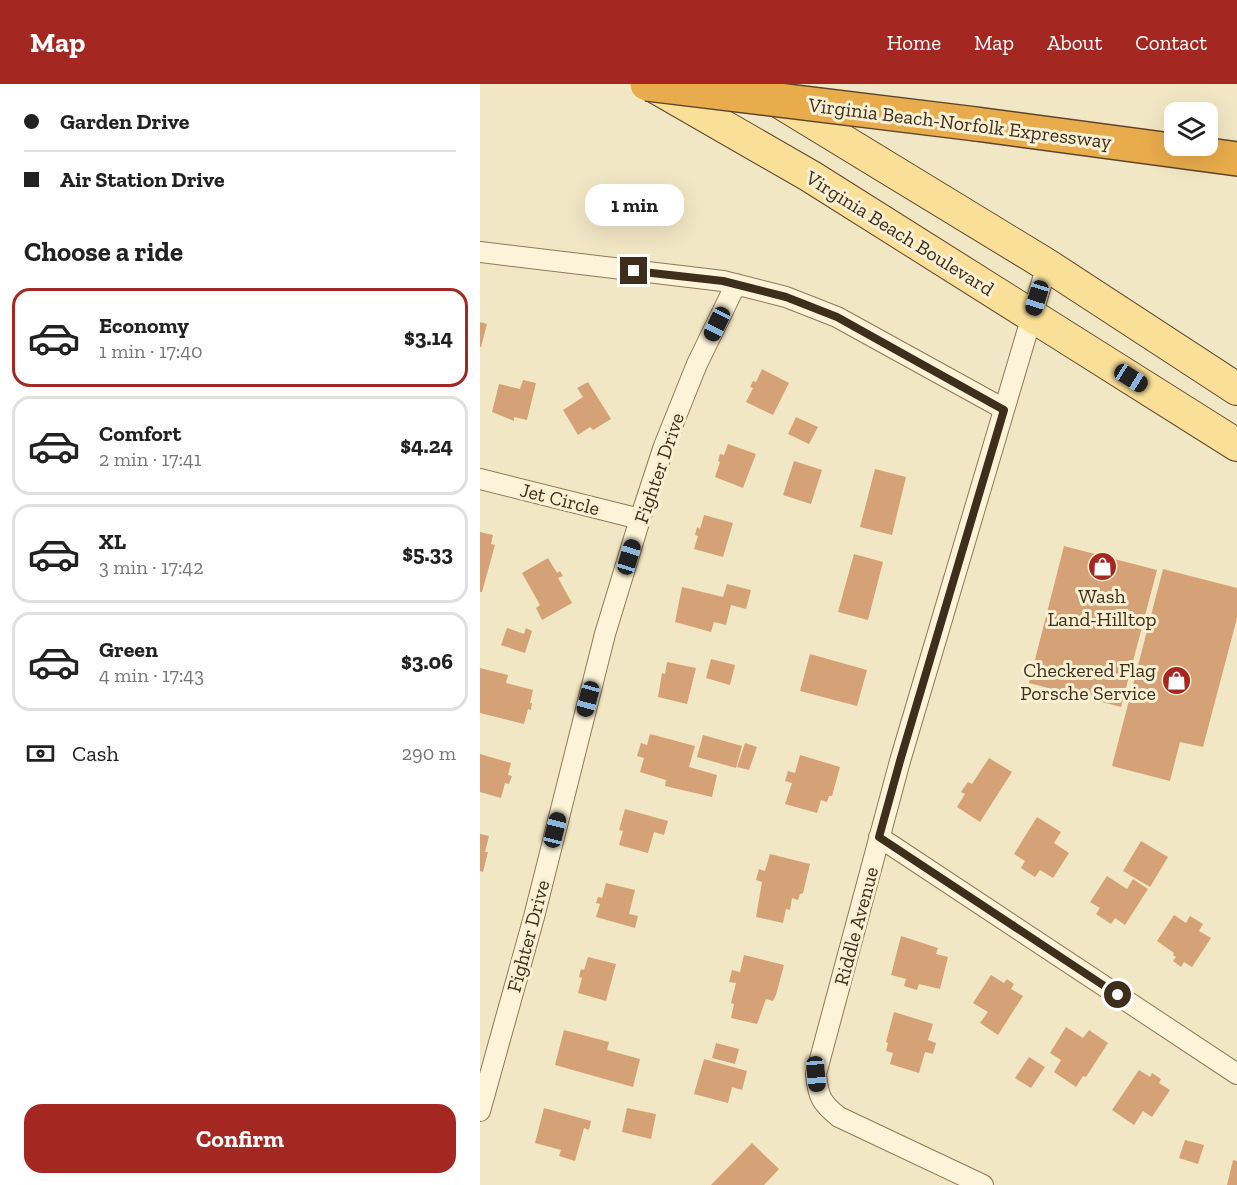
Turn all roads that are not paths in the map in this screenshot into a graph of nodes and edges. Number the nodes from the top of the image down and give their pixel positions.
1 (648, 84) edge
2 (751, 84) edge
3 (1237, 159) edge
4 (480, 252) edge
5 (1047, 265) junction
6 (736, 284) junction
7 (1032, 315) junction
8 (1237, 389) edge
9 (1004, 410) junction
10 (1237, 445) edge
11 (480, 479) edge
12 (640, 519) junction
13 (879, 837) junction
14 (1237, 1074) edge
15 (480, 1111) edge
16 (983, 1185) edge

1 - 3 highway, Virginia Beach-Norfolk Expressway, bridge
1 - 7 main road, Virginia Beach Boulevard
2 - 5 main road
4 - 6 street
5 - 7 street, Riddle Avenue
5 - 8 main road
6 - 9 street
6 - 12 street, Fighter Drive
7 - 9 street, Riddle Avenue
7 - 10 main road, Virginia Beach Boulevard
9 - 13 street, Riddle Avenue
11 - 12 street, Jet Circle
12 - 15 street, Fighter Drive
13 - 14 street
13 - 16 street, Riddle Avenue

